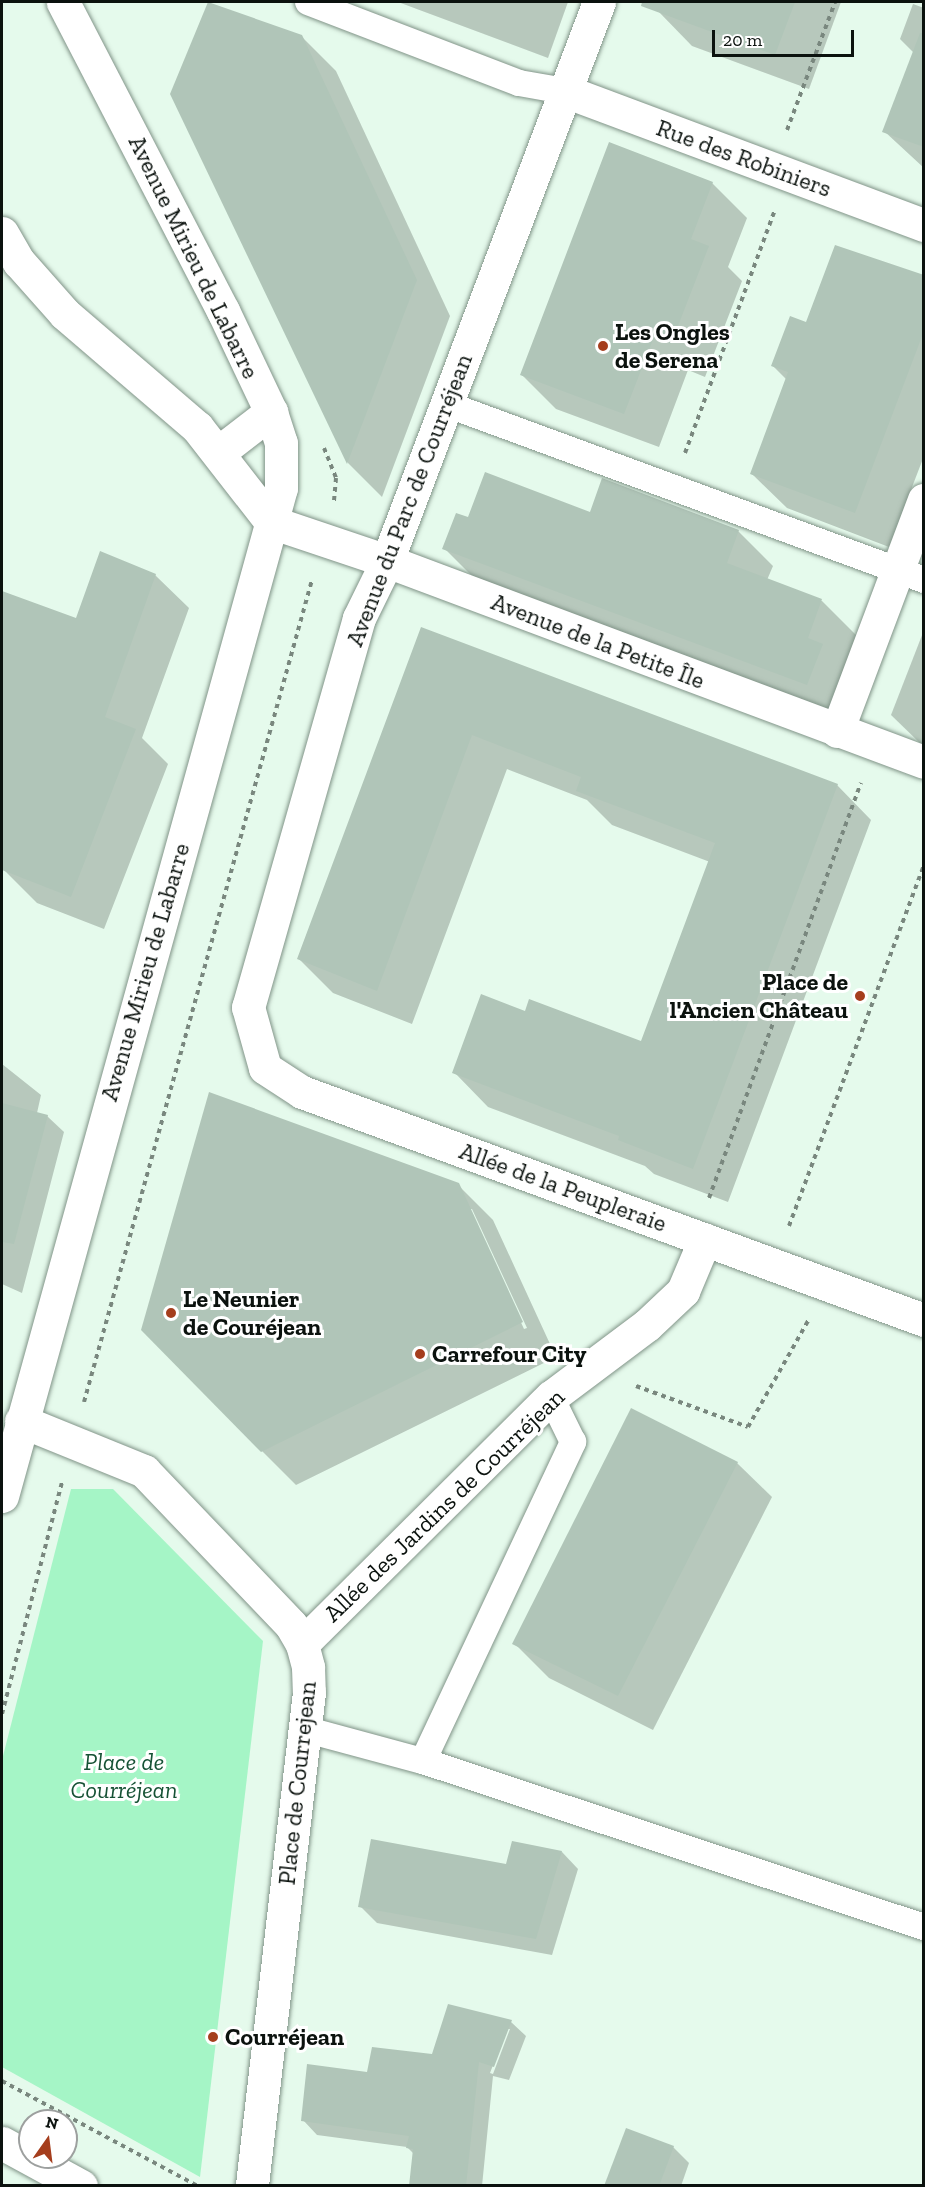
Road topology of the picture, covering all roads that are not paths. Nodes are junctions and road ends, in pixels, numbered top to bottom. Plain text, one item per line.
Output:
1 (63, 2) edge
2 (308, 2) edge
3 (599, 2) edge
4 (565, 91) junction
5 (924, 225) edge
6 (2, 232) edge
7 (446, 404) junction
8 (270, 412) junction
9 (219, 452) junction
10 (924, 500) edge
11 (271, 522) junction
12 (387, 561) junction
13 (910, 575) edge
14 (837, 731) junction
15 (924, 762) edge
16 (248, 1007) joint
17 (705, 1239) junction
18 (924, 1320) edge
19 (551, 1397) junction
20 (21, 1421) junction
21 (2, 1496) edge
22 (302, 1644) junction
23 (304, 1730) junction
24 (423, 1761) junction
25 (924, 1927) edge
26 (2, 2143) edge
27 (81, 2186) edge
28 (252, 2186) edge

1 - 8 street, Avenue Mirieu de Labarre
2 - 4 lane
3 - 4 street, Avenue du Parc de Courréjean
4 - 5 street, Rue des Robiniers
4 - 7 street, Avenue du Parc de Courréjean
6 - 9 street
7 - 12 street, Avenue du Parc de Courréjean
7 - 13 lane
8 - 9 street
8 - 11 street, Avenue Mirieu de Labarre
9 - 11 street
10 - 13 street
11 - 12 street, Avenue de la Petite Île
11 - 20 street, Avenue Mirieu de Labarre
12 - 14 street, Avenue de la Petite Île
12 - 16 street, Avenue du Parc de Courréjean
13 - 14 street
14 - 15 street, Avenue de la Petite Île
16 - 17 street, Allée de la Peupleraie
17 - 18 street, Allée de la Peupleraie
17 - 19 street, Allée des Jardins de Courréjean
19 - 22 street, Allée des Jardins de Courréjean
19 - 24 lane
20 - 21 street
20 - 22 street, Place de Courrejean
22 - 23 street, Place de Courrejean
23 - 24 lane
23 - 28 street, Place de Courrejean
24 - 25 lane
26 - 27 street

